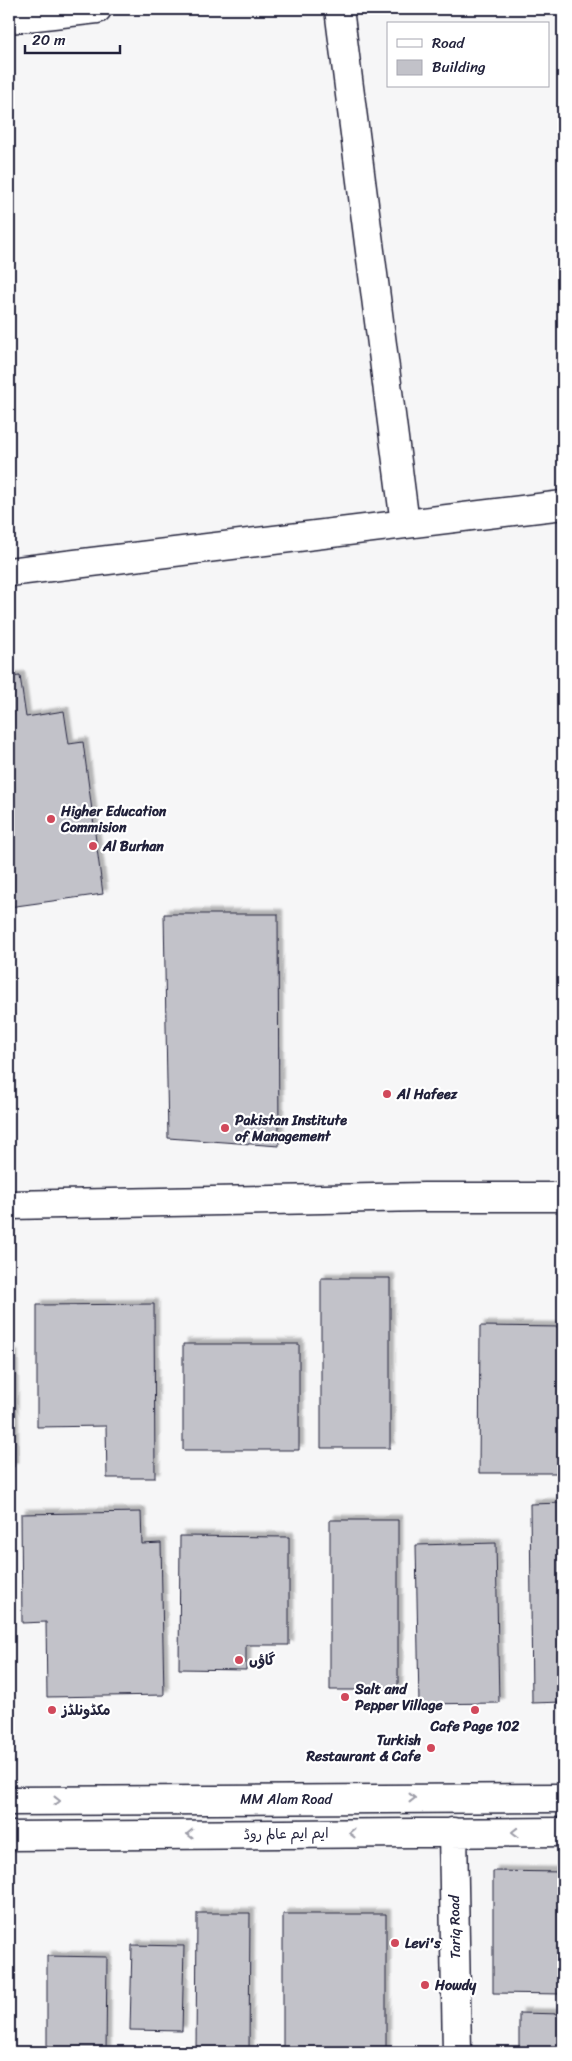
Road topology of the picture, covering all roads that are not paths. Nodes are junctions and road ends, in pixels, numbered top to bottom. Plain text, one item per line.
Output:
1 (97, 9) edge
2 (339, 9) edge
3 (20, 15) edge
4 (563, 505) edge
5 (405, 524) junction
6 (9, 572) edge
7 (563, 1197) edge
8 (9, 1205) edge
9 (563, 1798) edge
10 (9, 1801) edge
11 (453, 1832) junction
12 (563, 1832) edge
13 (9, 1836) edge
14 (457, 2052) edge

1 - 3 street
2 - 5 street
4 - 5 street
5 - 6 street
7 - 8 street
10 -> 9 street, MM Alam Road
12 -> 11 street, ایم ایم عالم روڈ
11 -> 13 street, ایم ایم عالم روڈ
11 - 14 street, Tariq Road

